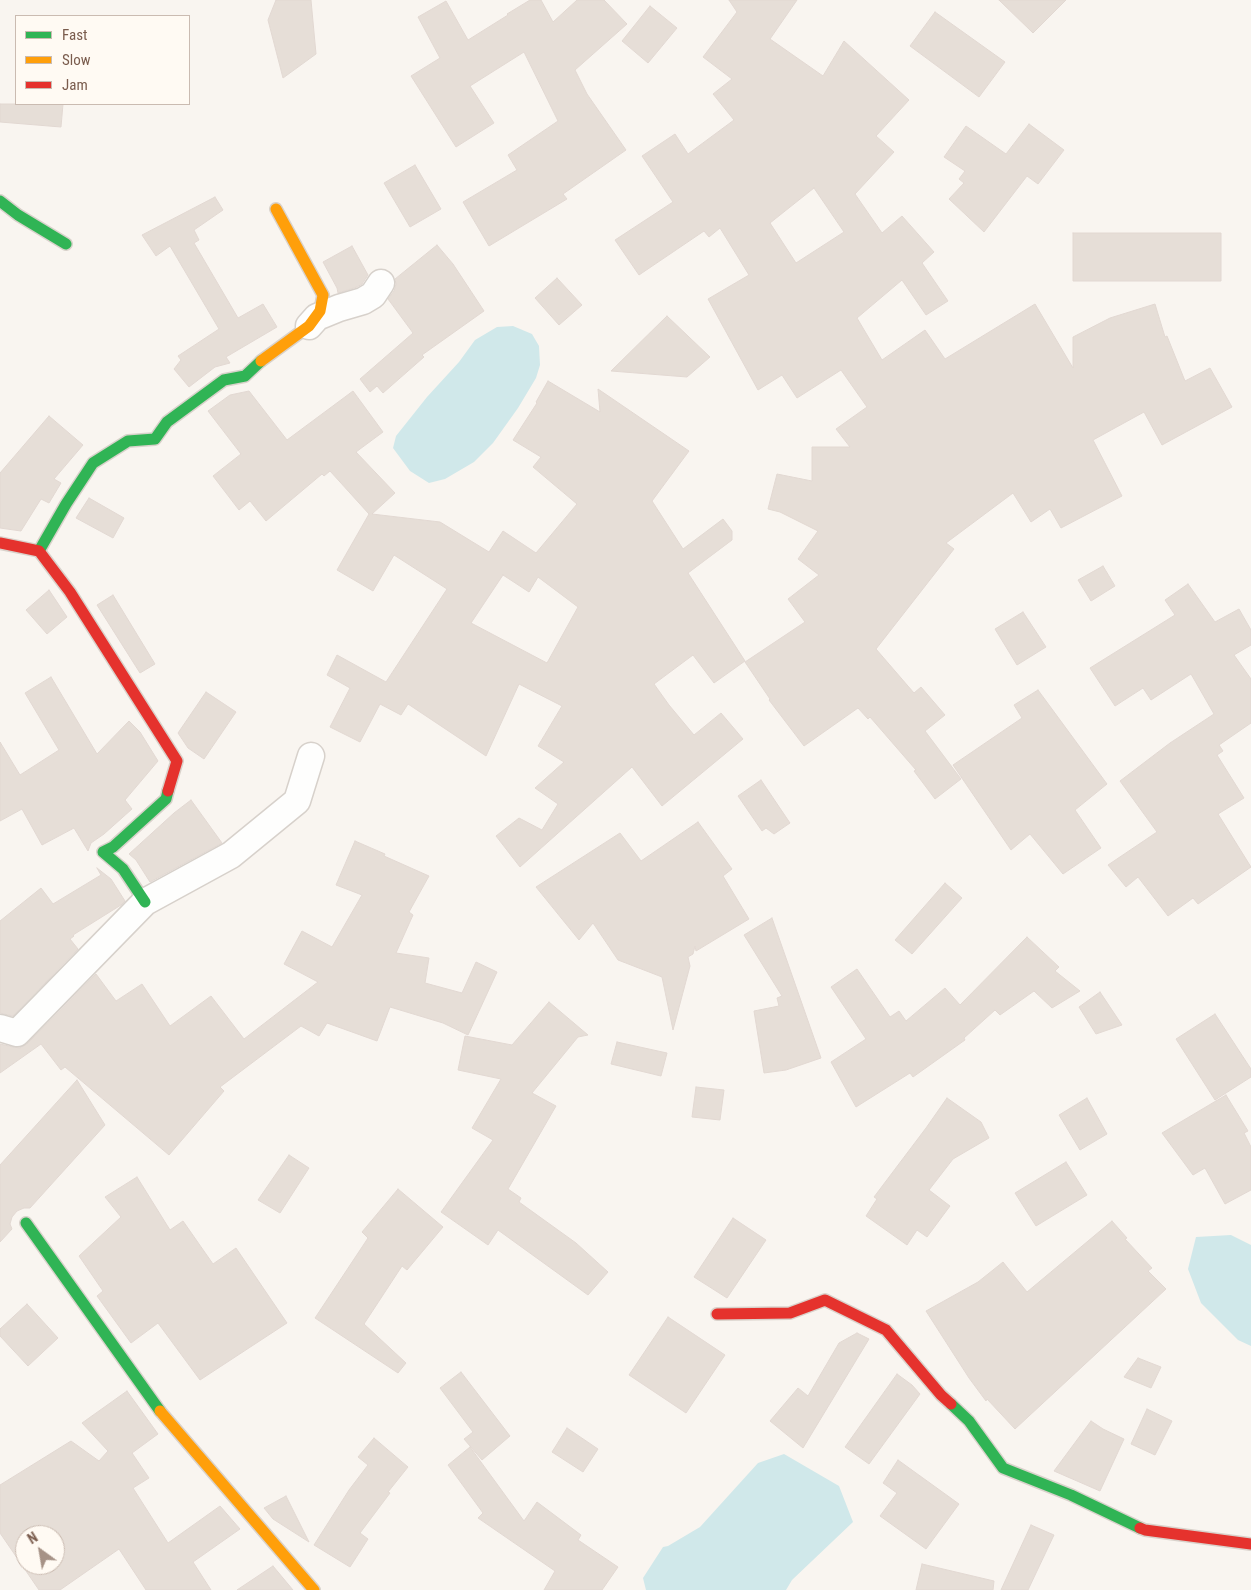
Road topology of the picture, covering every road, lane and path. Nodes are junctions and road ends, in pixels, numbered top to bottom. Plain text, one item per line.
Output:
1 (0, 201) edge
2 (276, 209) dead end
3 (66, 244) dead end
4 (381, 283) dead end
5 (309, 326) junction
6 (0, 543) edge
7 (40, 551) junction
8 (312, 756) dead end
9 (145, 902) junction
10 (0, 1028) edge
11 (26, 1223) dead end
12 (717, 1314) dead end
13 (1251, 1544) edge
14 (314, 1590) edge

1 - 3 street
2 - 5 street
4 - 5 street
5 - 7 street
6 - 7 street
7 - 9 street
8 - 9 street
9 - 10 street
11 - 14 street
12 - 13 street

